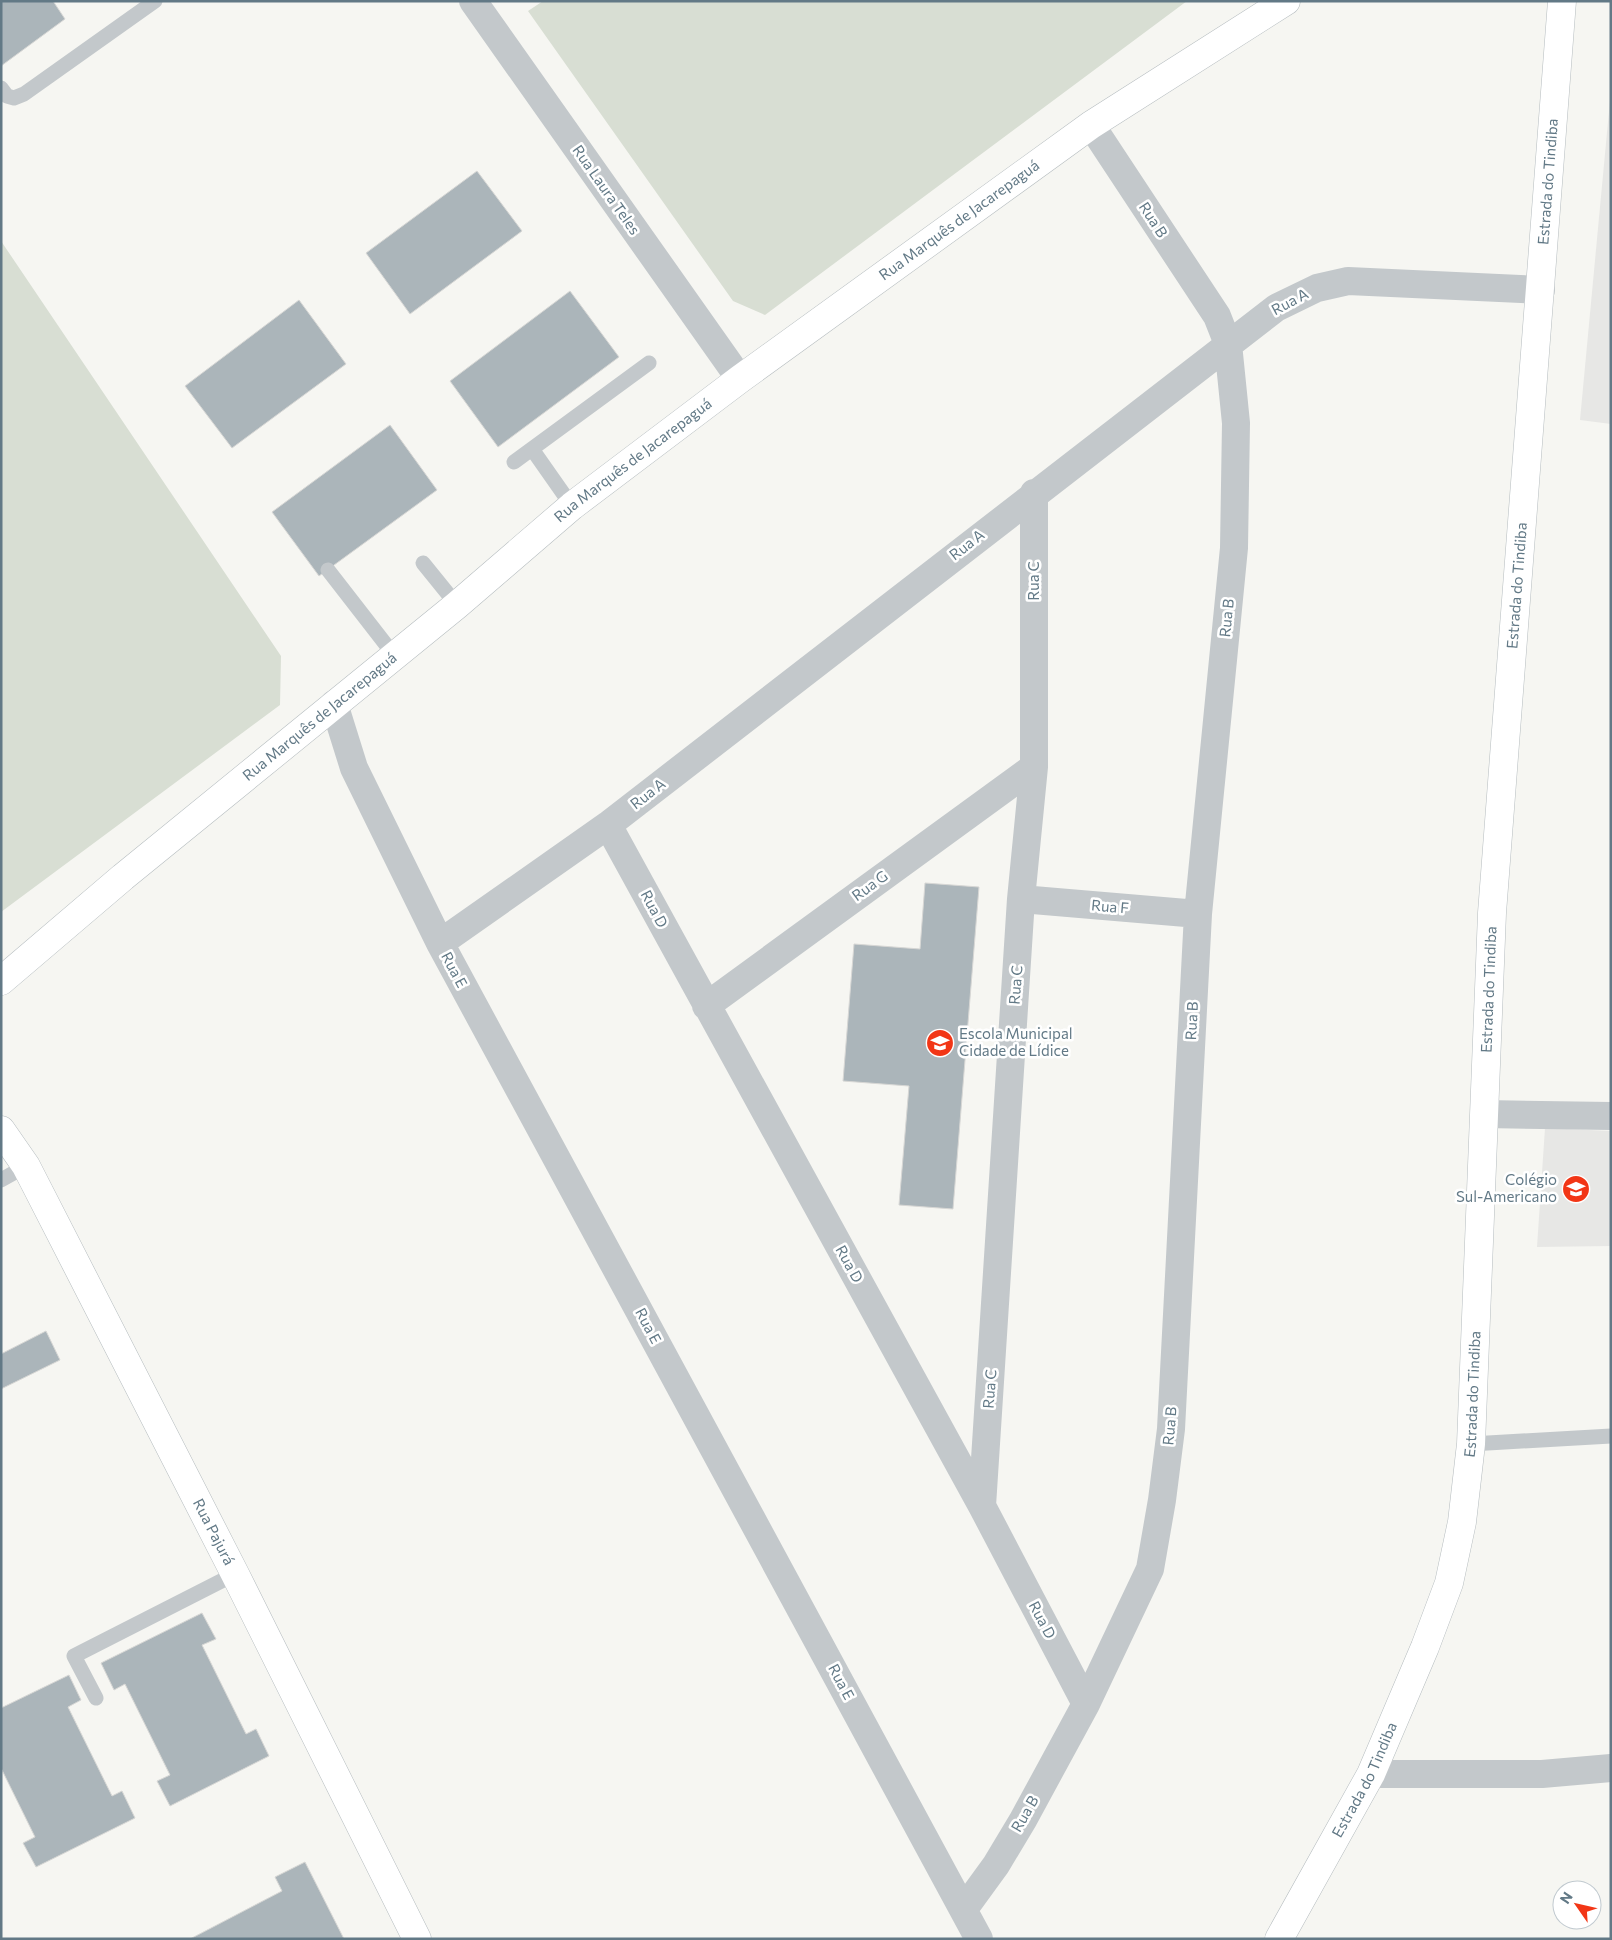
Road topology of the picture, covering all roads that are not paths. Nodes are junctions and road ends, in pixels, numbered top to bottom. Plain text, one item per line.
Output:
1 (155, 1) edge
2 (473, 1) edge
3 (1286, 1) edge
4 (1562, 1) edge
5 (3, 95) edge
6 (1091, 125) junction
7 (1542, 290) junction
8 (1228, 344) junction
9 (649, 363) dead end
10 (740, 378) junction
11 (532, 449) junction
12 (514, 462) dead end
13 (1034, 493) junction
14 (572, 506) junction
15 (423, 563) dead end
16 (328, 570) dead end
17 (457, 605) junction
18 (394, 655) junction
19 (334, 704) junction
20 (1034, 767) junction
21 (608, 825) junction
22 (1021, 899) junction
23 (1198, 914) junction
24 (440, 943) junction
25 (6, 975) edge
26 (706, 1006) junction
27 (1484, 1114) junction
28 (1611, 1116) edge
29 (1, 1130) edge
30 (26, 1166) junction
31 (1, 1180) edge
32 (1611, 1436) edge
33 (1471, 1444) junction
34 (982, 1506) junction
35 (235, 1574) junction
36 (96, 1698) dead end
37 (1086, 1704) junction
38 (1611, 1768) edge
39 (1371, 1774) junction
40 (964, 1909) junction
41 (417, 1939) edge
42 (979, 1939) edge
43 (1279, 1939) edge

1 - 5 lane
2 - 10 street, Rua Laura Teles
3 - 6 street, Rua Marquês de Jacarepaguá
4 - 7 street, Estrada do Tindiba
6 - 8 street, Rua B
6 - 10 street, Rua Marquês de Jacarepaguá
7 - 8 street, Rua A
7 - 27 street, Estrada do Tindiba
8 - 13 street, Rua A
8 - 23 street, Rua B
9 - 11 lane
10 - 14 street, Rua Marquês de Jacarepaguá
11 - 12 lane
11 - 14 lane
13 - 20 street, Rua C
13 - 21 street, Rua A
14 - 17 street, Rua Marquês de Jacarepaguá
15 - 17 lane
16 - 18 lane
17 - 18 street, Rua Marquês de Jacarepaguá
18 - 19 street, Rua Marquês de Jacarepaguá
19 - 24 street, Rua E
19 - 25 street, Rua Marquês de Jacarepaguá
20 - 22 street, Rua C
20 - 26 street, Rua G
21 - 24 street, Rua A
21 - 26 street, Rua D
22 - 23 street, Rua F
22 - 34 street, Rua C
23 - 37 street, Rua B
24 - 40 street, Rua E
26 - 34 street, Rua D
27 - 28 street
27 - 33 street, Estrada do Tindiba
29 - 30 street, Rua Pajurá
30 - 31 lane
30 - 35 street, Rua Pajurá
32 - 33 lane
33 - 39 street, Estrada do Tindiba
34 - 37 street, Rua D
35 - 36 lane
35 - 41 street, Rua Pajurá
37 - 40 street, Rua B
38 - 39 street
39 - 43 street, Estrada do Tindiba
40 - 42 street, Rua E

